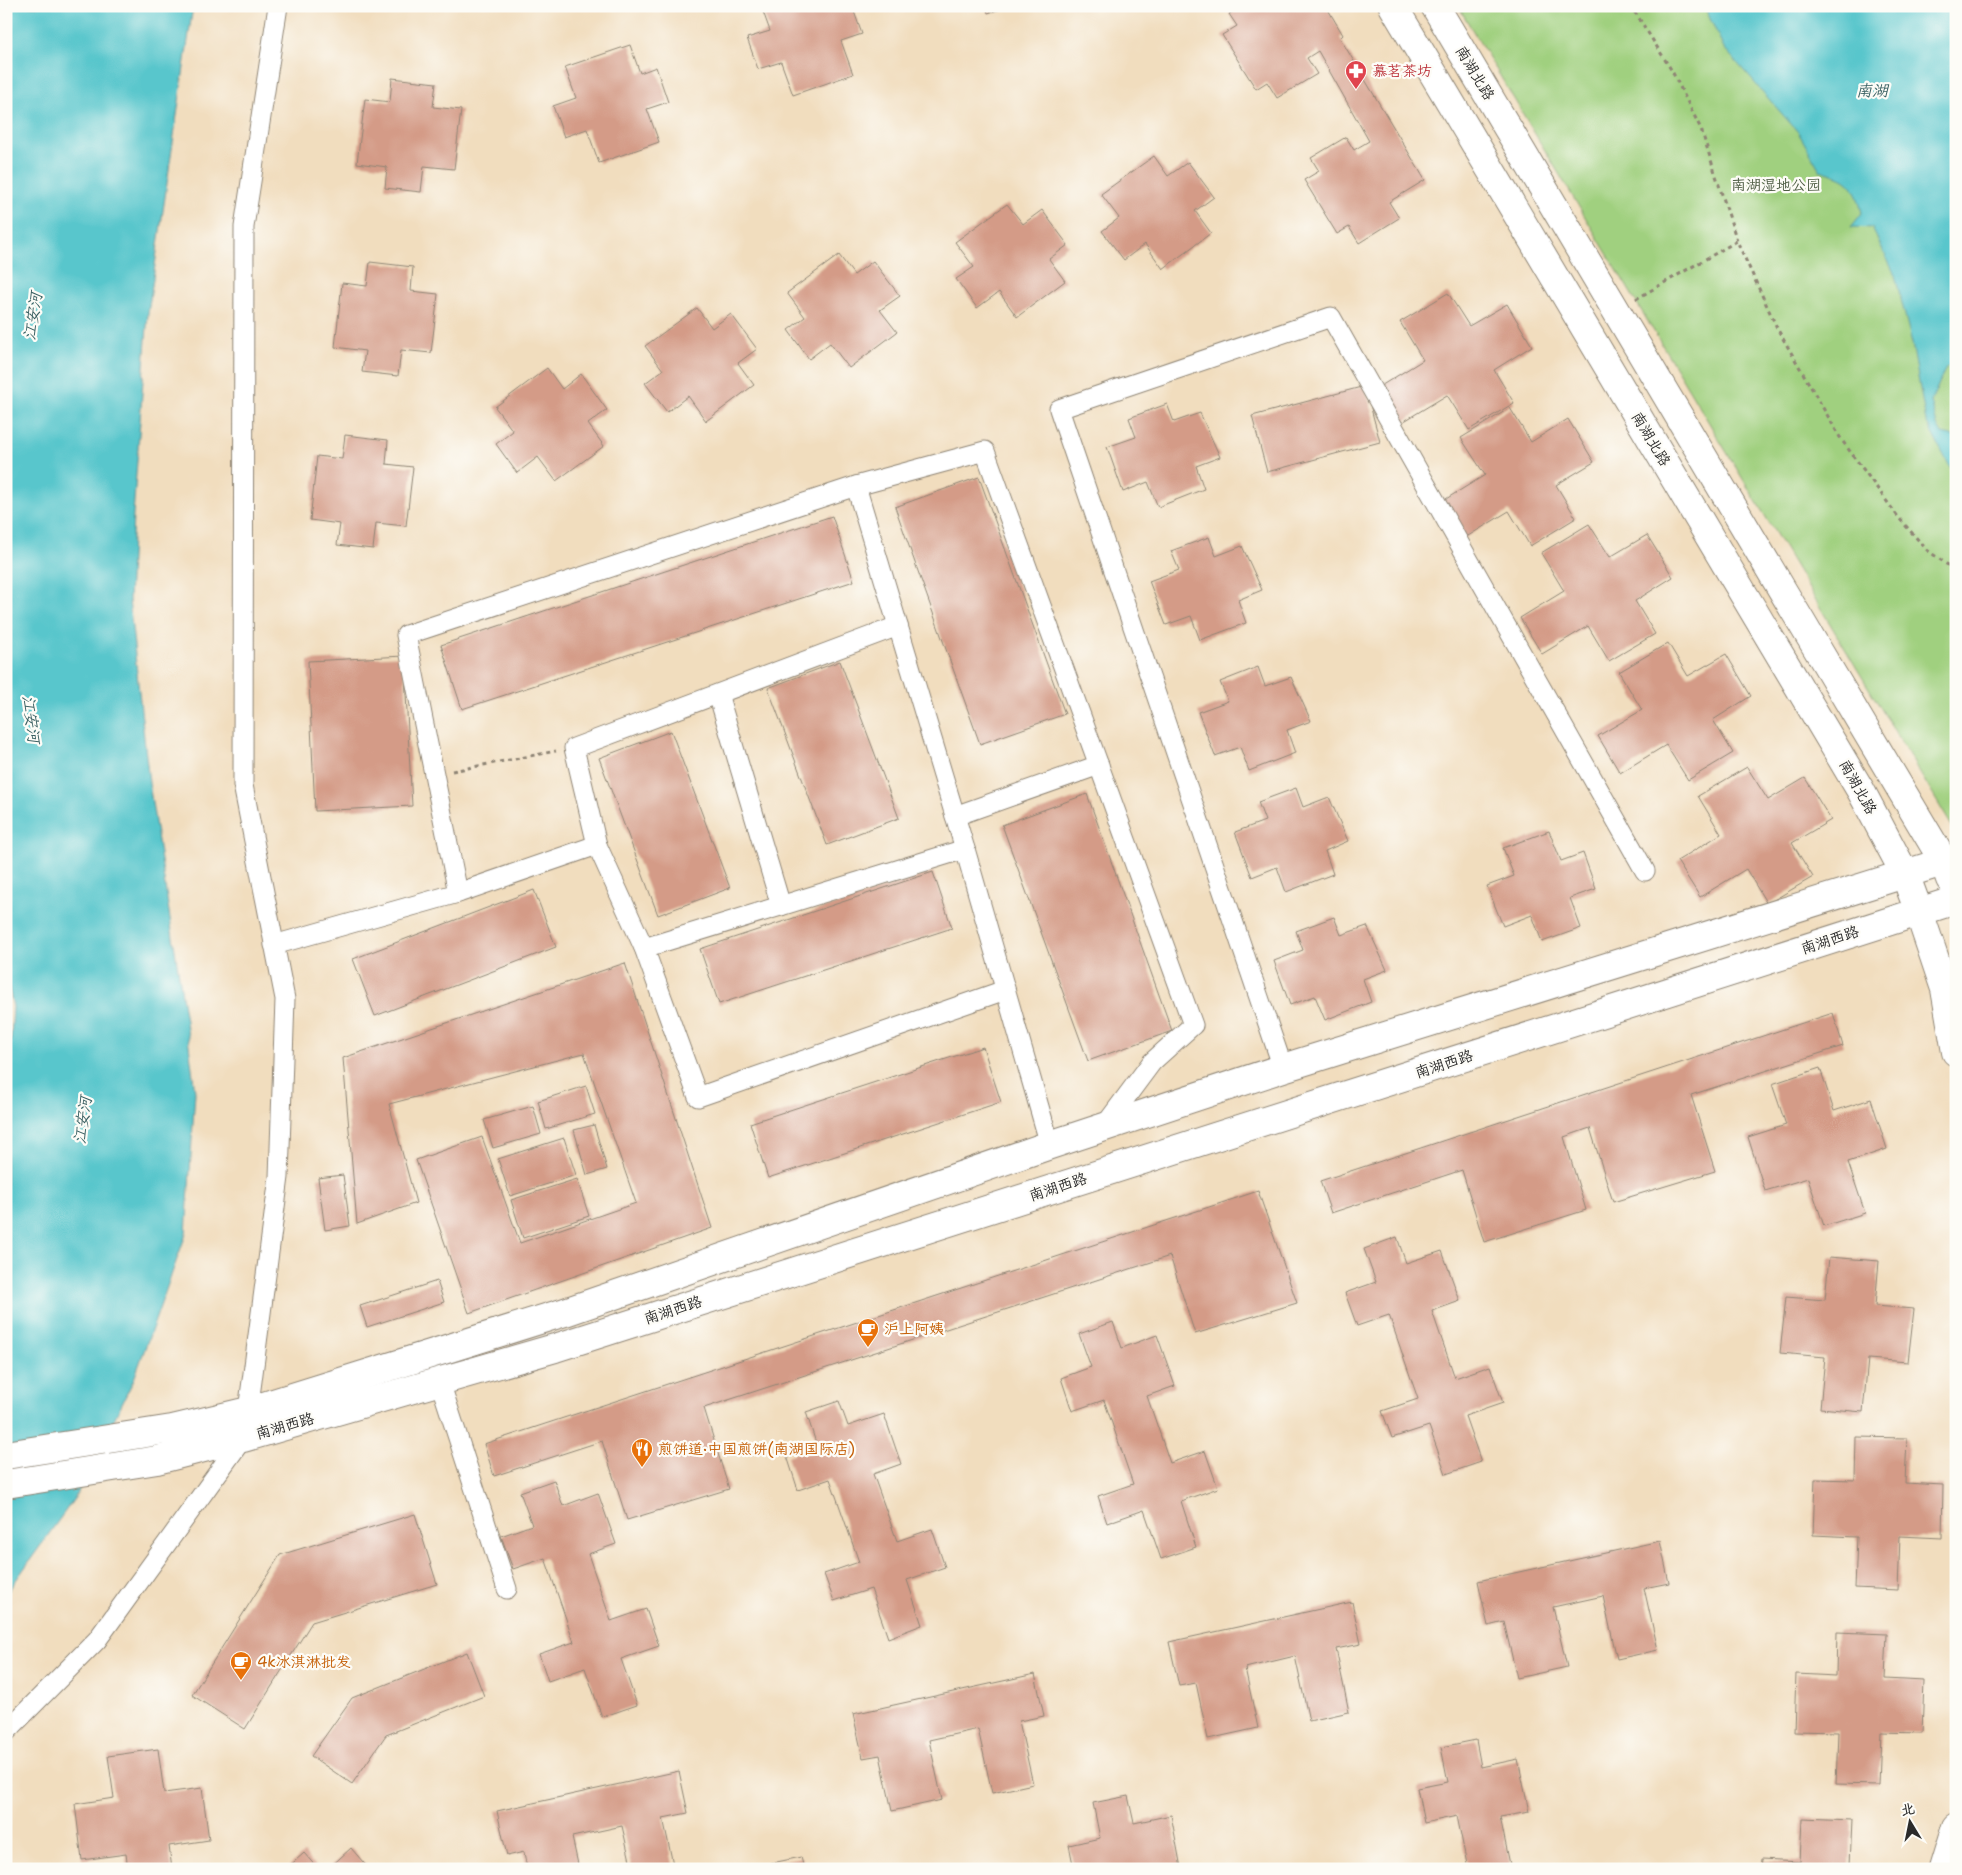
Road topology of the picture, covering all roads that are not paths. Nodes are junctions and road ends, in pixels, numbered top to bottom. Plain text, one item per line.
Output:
1 (278, 6) edge
2 (1393, 6) edge
3 (1435, 6) edge
4 (856, 486) junction
5 (898, 626) junction
6 (718, 694) junction
7 (1099, 765) junction
8 (955, 816) junction
9 (597, 845) junction
10 (965, 849) junction
11 (1950, 860) edge
12 (1645, 871) dead end
13 (1905, 874) junction
14 (458, 893) junction
15 (1956, 896) edge
16 (1956, 900) edge
17 (780, 906) junction
18 (1919, 912) junction
19 (274, 945) junction
20 (644, 948) junction
21 (1005, 990) junction
22 (1956, 1052) edge
23 (1283, 1068) junction
24 (1103, 1128) junction
25 (1050, 1145) junction
26 (440, 1382) junction
27 (248, 1411) junction
28 (243, 1438) junction
29 (6, 1455) edge
30 (6, 1484) edge
31 (507, 1589) dead end
32 (6, 1732) edge
33 (1956, 1827) edge
34 (1943, 1869) edge

1 - 19 street
2 - 13 main road, 南湖北路
3 - 11 main road, 南湖北路
4 - 5 street
4 - 7 street
4 - 14 street
5 - 6 street
5 - 8 street
6 - 9 street
6 - 17 street
7 - 8 street
7 - 24 street
8 - 10 street
9 - 14 street
9 - 20 street
10 - 17 street
10 - 21 street
11 - 13 main road, 南湖西路
11 - 15 main road, 南湖北路
12 - 23 street
13 - 18 main road, 南湖北路
13 - 23 main road, 南湖西路
14 - 19 street
16 - 18 main road, 南湖西路
17 - 20 street
18 - 22 main road, 南湖北路
18 - 26 main road, 南湖西路
19 - 27 street
20 - 21 street
21 - 25 street
23 - 24 main road, 南湖西路
24 - 25 main road, 南湖西路
25 - 27 main road, 南湖西路
26 - 28 main road, 南湖西路
26 - 31 street
27 - 28 street
27 - 29 main road, 南湖西路
28 - 30 main road, 南湖西路
28 - 32 street
33 - 34 main road

